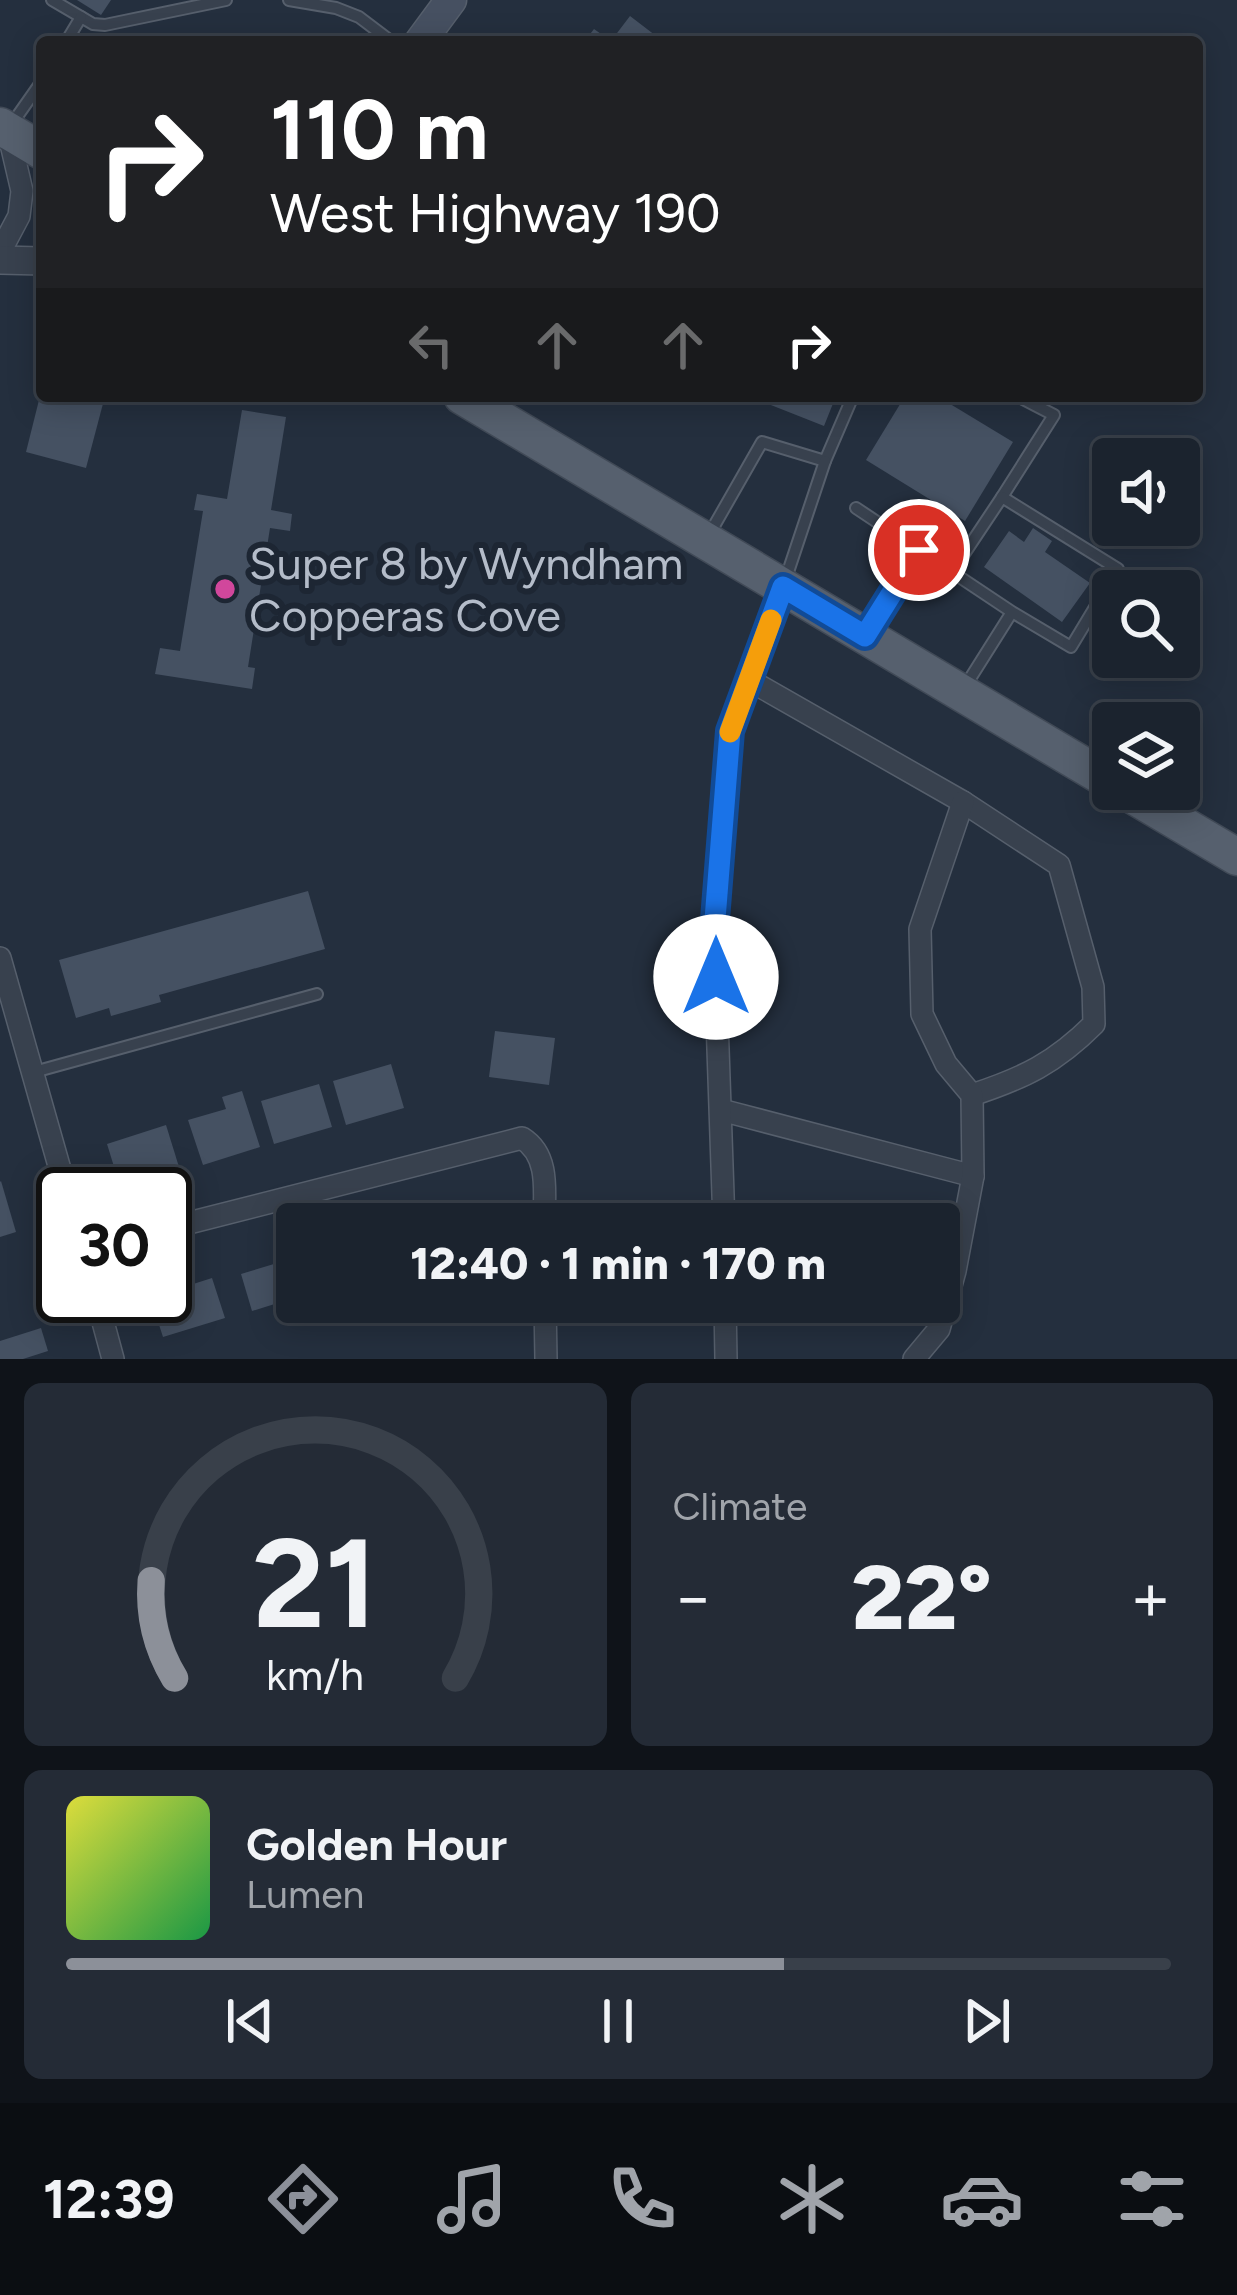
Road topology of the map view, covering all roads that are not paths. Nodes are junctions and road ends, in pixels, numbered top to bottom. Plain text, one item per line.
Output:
1 (52, 0) edge
2 (226, 0) edge
3 (289, 0) edge
4 (451, 0) edge
5 (81, 17) junction
6 (70, 36) edge
7 (384, 36) edge
8 (424, 36) edge
9 (36, 88) edge
10 (4, 128) edge
11 (36, 147) edge
12 (0, 256) edge
13 (36, 261) edge
14 (472, 402) edge
15 (851, 402) edge
16 (1029, 402) edge
17 (826, 461) junction
18 (1002, 497) junction
19 (856, 508) dead end
20 (706, 542) junction
21 (919, 550) junction
22 (952, 572) junction
23 (783, 587) junction
24 (1012, 612) junction
25 (865, 636) junction
26 (749, 680) junction
27 (961, 693) junction
28 (1092, 771) edge
29 (963, 802) junction
30 (1158, 810) edge
31 (1237, 857) edge
32 (0, 958) edge
33 (317, 994) dead end
34 (31, 1073) junction
35 (972, 1094) junction
36 (721, 1111) junction
37 (59, 1167) edge
38 (973, 1176) junction
39 (544, 1203) edge
40 (723, 1203) edge
41 (192, 1222) edge
42 (103, 1323) edge
43 (545, 1323) edge
44 (725, 1323) edge
45 (113, 1359) edge
46 (546, 1359) edge
47 (726, 1359) edge
48 (914, 1359) edge

1 - 5 lane
2 - 5 lane
3 - 7 lane
4 - 8 main road
5 - 6 lane
9 - 10 lane
10 - 11 main road
10 - 12 street
12 - 13 street
14 - 20 main road
15 - 17 lane
16 - 18 lane
17 - 20 lane
17 - 23 lane
18 - 22 lane
18 - 24 lane
19 - 21 lane
20 - 23 main road
21 - 22 lane
21 - 25 lane
22 - 24 lane
23 - 25 main road
23 - 26 street
24 - 27 lane
25 - 27 main road
26 - 29 street
26 - 36 street
27 - 28 main road
29 - 35 street
29 - 35 street
30 - 31 main road
32 - 34 street
33 - 34 lane
34 - 37 street
35 - 38 street
36 - 38 street
36 - 40 street
38 - 48 street
39 - 41 street
42 - 45 street
43 - 46 street
44 - 47 street

